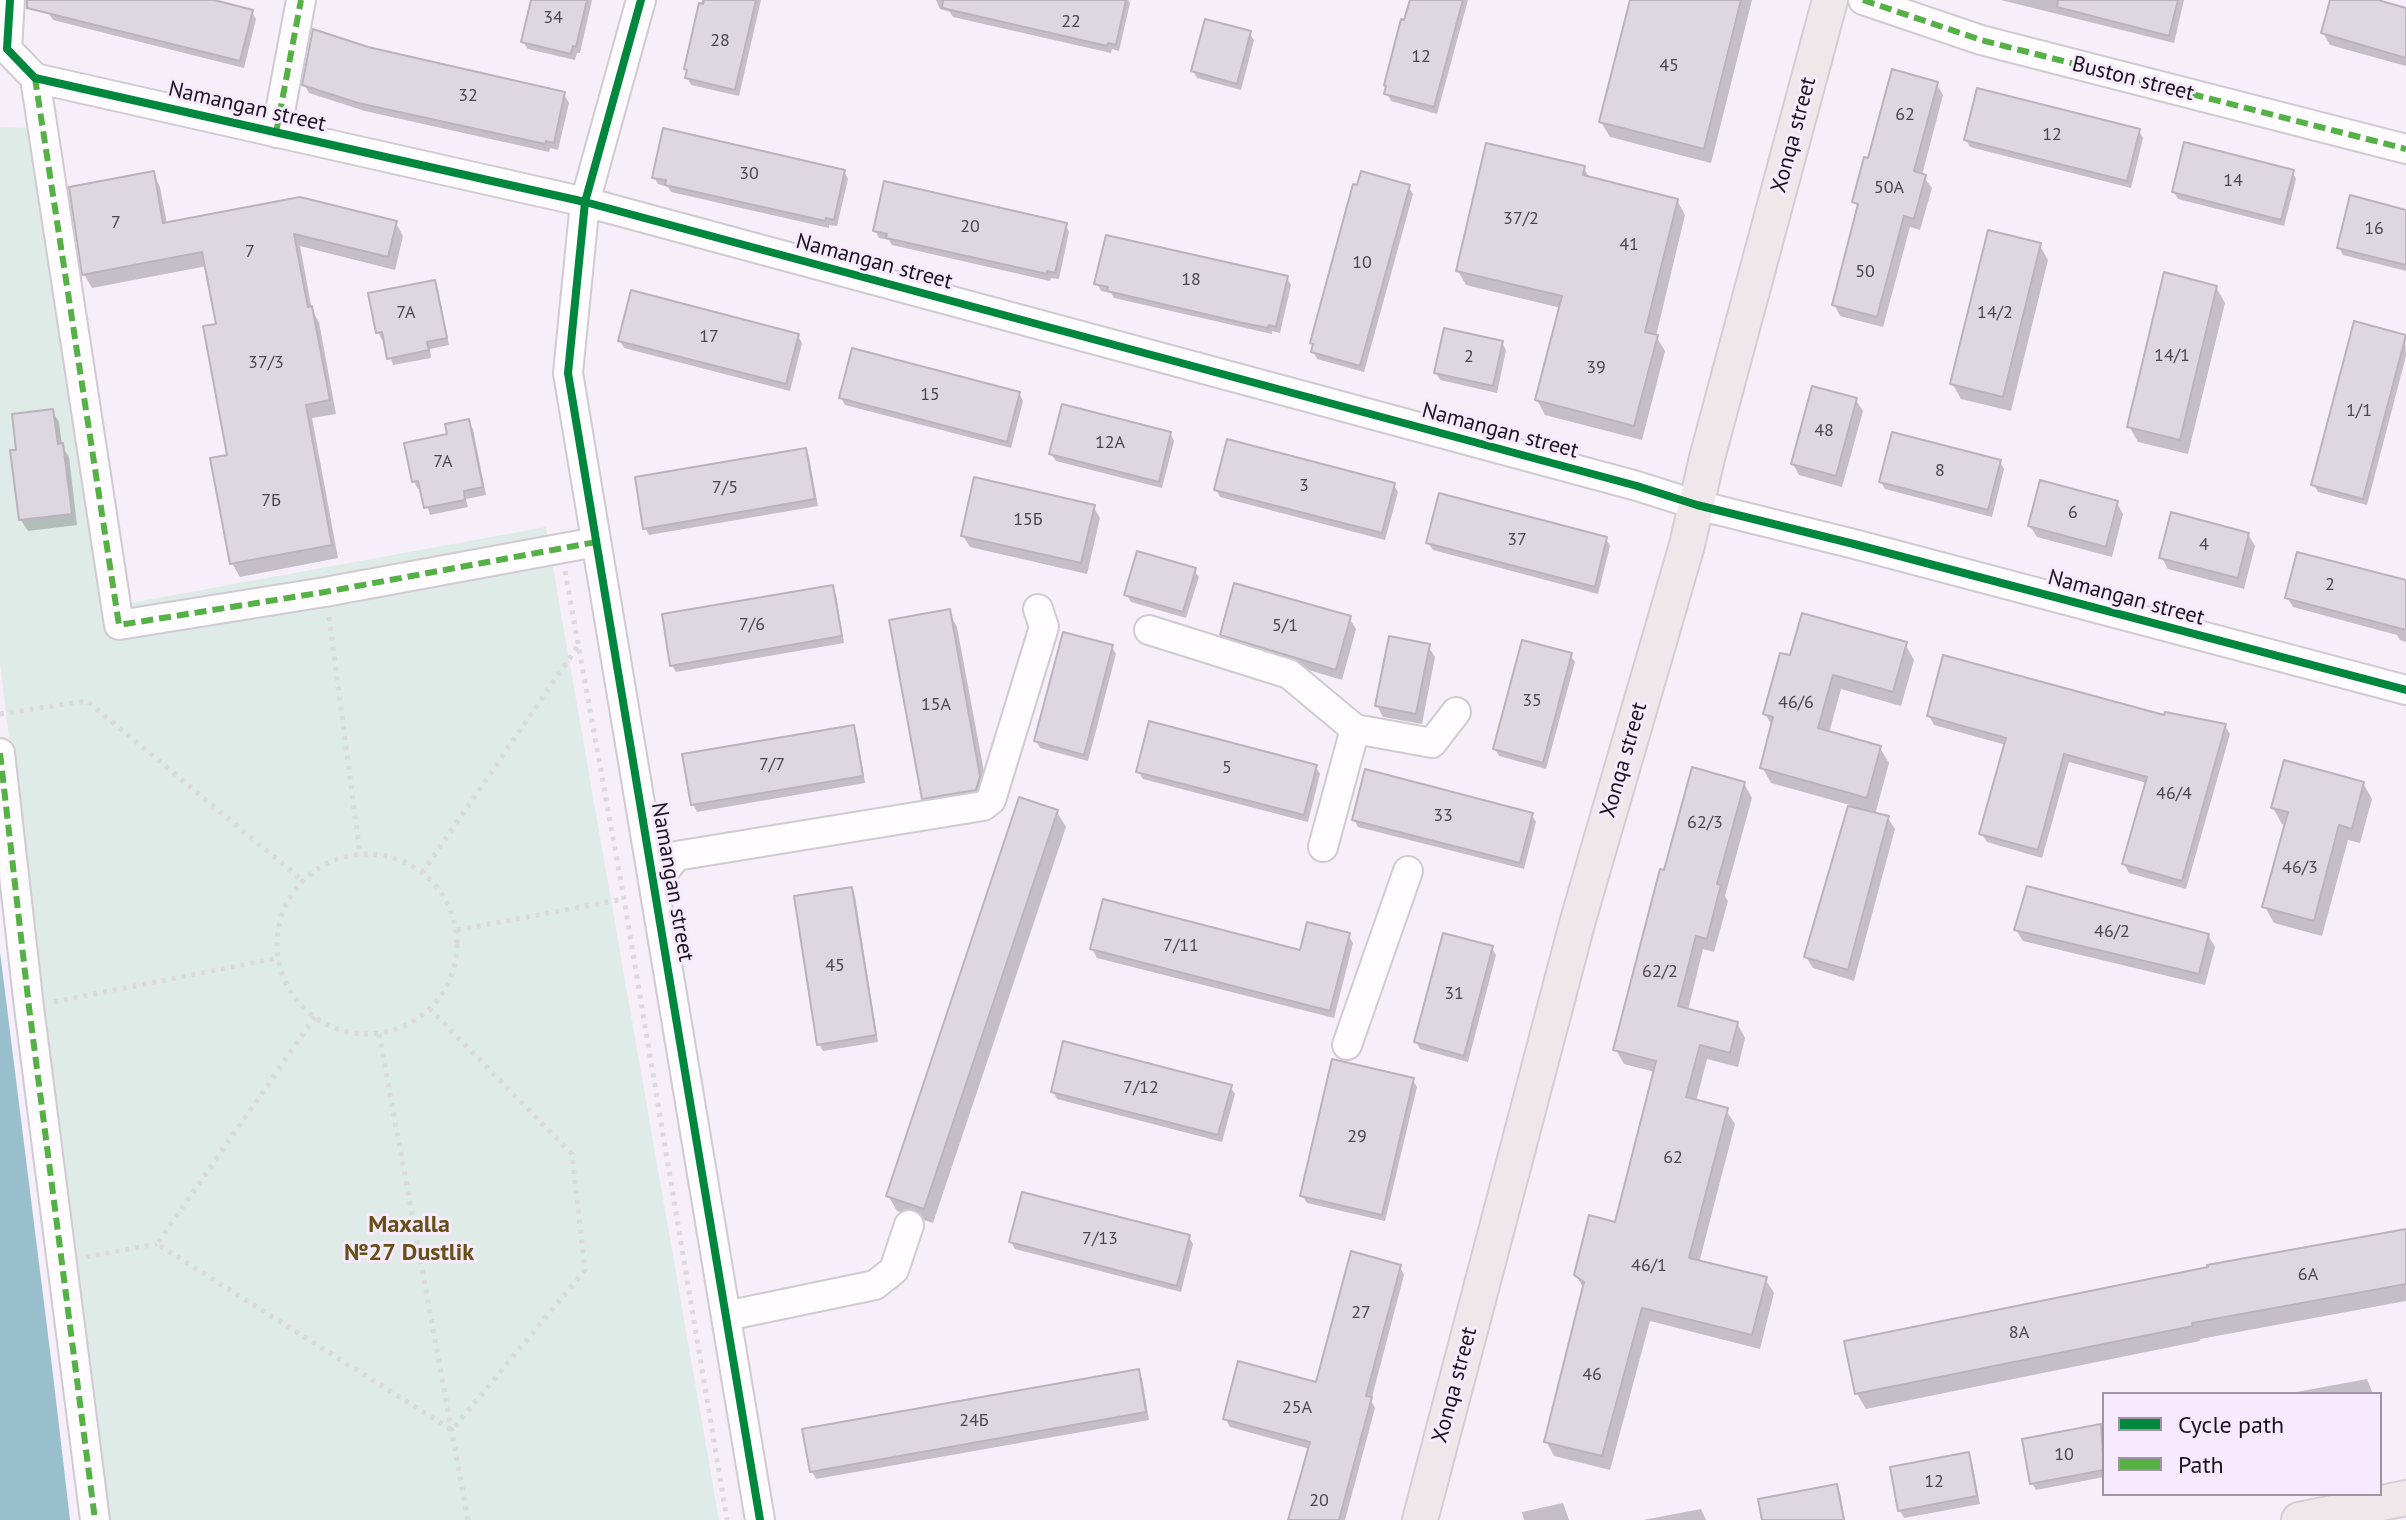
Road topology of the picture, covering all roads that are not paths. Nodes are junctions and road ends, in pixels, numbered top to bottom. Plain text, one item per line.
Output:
1 (10, 0) edge
2 (301, 0) edge
3 (641, 0) edge
4 (1830, 0) edge
5 (1863, 0) edge
6 (35, 78) junction
7 (276, 133) junction
8 (2406, 149) edge
9 (585, 202) junction
10 (1697, 505) junction
11 (596, 542) junction
12 (1038, 609) dead end
13 (1149, 630) dead end
14 (2406, 690) edge
15 (1456, 712) dead end
16 (1355, 729) junction
17 (0, 753) edge
18 (1323, 847) dead end
19 (1408, 871) dead end
20 (654, 885) junction
21 (1347, 1045) dead end
22 (909, 1225) dead end
23 (726, 1316) junction
24 (2406, 1498) edge
25 (95, 1520) edge
26 (760, 1520) edge
27 (1420, 1520) edge
28 (2299, 1520) edge

1 - 6 street
2 - 7 street
3 - 9 street, Namangan street
4 - 10 main road, Xonqa street
5 - 8 street, Buston street
6 - 7 street, Namangan street
6 - 11 street
7 - 9 street, Namangan street
9 - 10 street, Namangan street
9 - 11 street, Namangan street
10 - 14 street, Namangan street
10 - 27 main road, Xonqa street
11 - 20 street, Namangan street
12 - 20 street
13 - 16 street
15 - 16 street
16 - 18 street
17 - 25 street
19 - 21 street
20 - 23 street, Namangan street
22 - 23 street
23 - 26 street, Namangan street
24 - 28 main road

